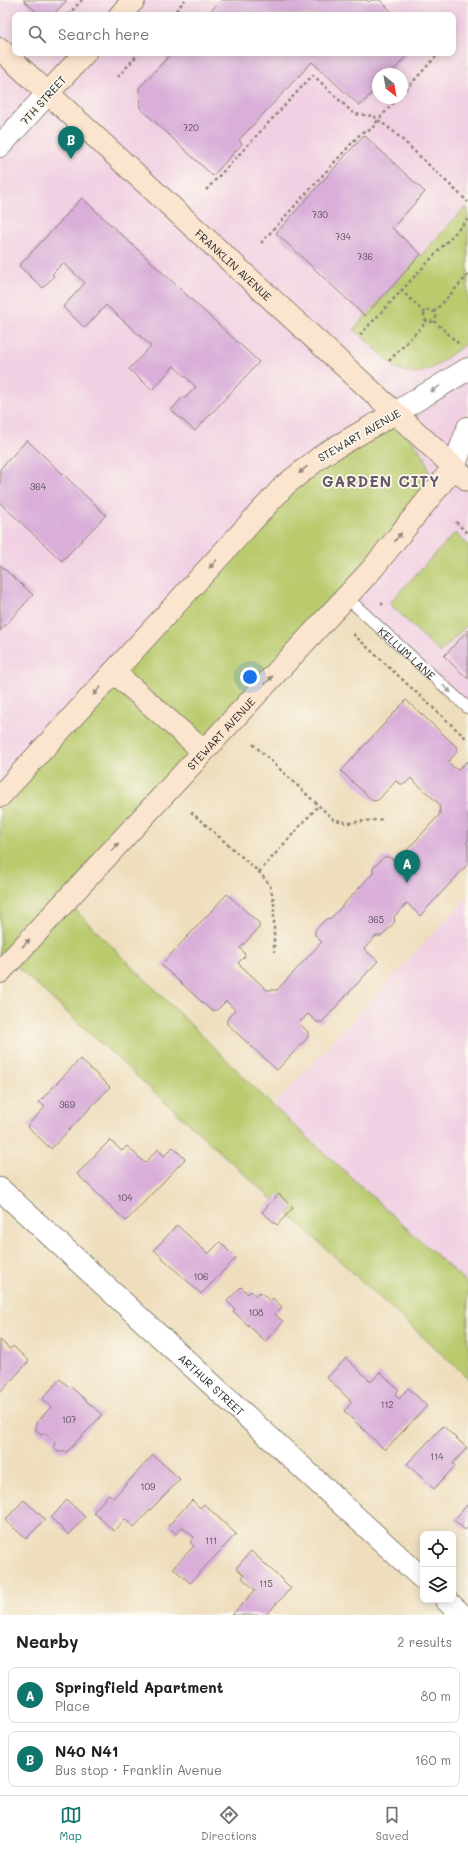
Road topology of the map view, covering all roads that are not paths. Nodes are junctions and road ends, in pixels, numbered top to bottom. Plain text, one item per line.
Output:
1 (134, 0) edge
2 (123, 12) edge
3 (0, 49) edge
4 (82, 56) edge
5 (48, 93) junction
6 (0, 146) edge
7 (468, 369) edge
8 (395, 413) junction
9 (468, 428) edge
10 (461, 474) edge
11 (346, 597) junction
12 (114, 672) junction
13 (468, 708) edge
14 (203, 752) junction
15 (0, 796) edge
16 (0, 972) edge
17 (0, 1189) edge
18 (420, 1576) edge
19 (449, 1603) edge
20 (462, 1615) edge

1 - 2 main road
3 - 5 main road, FRANKLIN AVENUE
4 - 5 main road, 7TH STREET
5 - 6 street, 7TH STREET
5 - 8 main road, FRANKLIN AVENUE
7 -> 8 street, STEWART AVENUE
8 - 10 main road, FRANKLIN AVENUE
8 -> 12 main road, STEWART AVENUE
9 - 10 street, STEWART AVENUE
11 -> 10 main road, STEWART AVENUE
11 -> 13 lane, KELLUM LANE
14 -> 11 main road, STEWART AVENUE
12 - 14 main road
12 -> 15 main road, STEWART AVENUE
16 -> 14 main road, STEWART AVENUE
17 - 18 street, ARTHUR STREET
19 - 20 street

